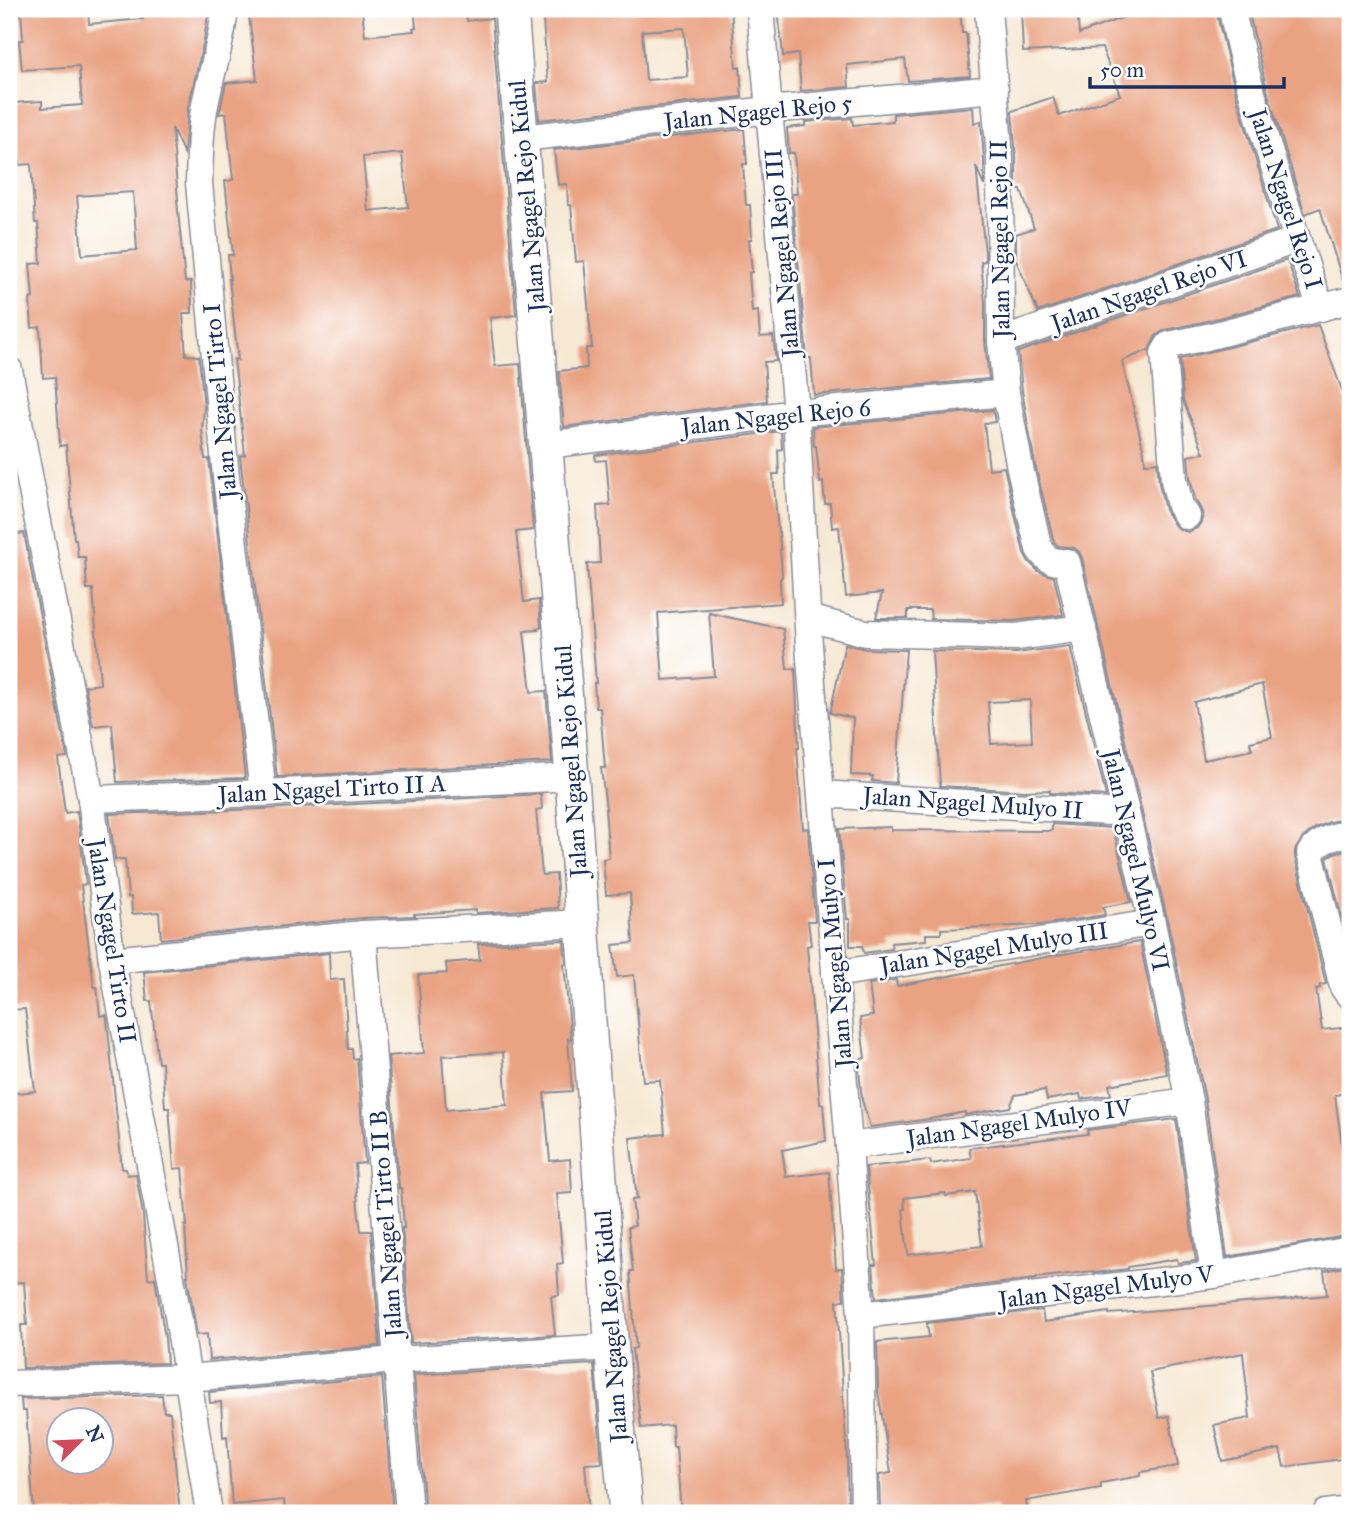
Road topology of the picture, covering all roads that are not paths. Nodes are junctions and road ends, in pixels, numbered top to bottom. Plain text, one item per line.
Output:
1 (225, 9) edge
2 (511, 9) edge
3 (760, 9) edge
4 (988, 9) edge
5 (1231, 9) edge
6 (995, 89) junction
7 (769, 110) junction
8 (522, 138) junction
9 (1296, 240) junction
10 (1350, 300) edge
11 (1321, 308) junction
12 (1001, 341) junction
13 (9, 370) edge
14 (1006, 393) junction
15 (796, 413) junction
16 (547, 445) junction
17 (1020, 468) joint
18 (1187, 516) dead end
19 (808, 618) junction
20 (1083, 628) junction
21 (572, 777) junction
22 (263, 793) junction
23 (821, 794) junction
24 (91, 799) junction
25 (1125, 813) junction
26 (1338, 836) edge
27 (583, 923) junction
28 (1152, 923) junction
29 (363, 934) junction
30 (113, 960) junction
31 (835, 974) junction
32 (1350, 995) edge
33 (1189, 1101) junction
34 (849, 1146) junction
35 (1350, 1250) edge
36 (1214, 1275) junction
37 (861, 1315) junction
38 (612, 1347) junction
39 (396, 1360) junction
40 (188, 1378) junction
41 (9, 1384) edge
42 (1350, 1510) edge
43 (209, 1513) edge
44 (409, 1513) edge
45 (626, 1513) edge
46 (864, 1513) edge
47 (1326, 1513) edge

1 - 22 street, Jalan Ngagel Tirto I
2 - 8 main road, Jalan Ngagel Rejo Kidul
3 - 7 street, Jalan Ngagel Rejo III
4 - 6 street, Jalan Ngagel Rejo II
5 - 9 street, Jalan Ngagel Rejo I
6 - 7 street, Jalan Ngagel Rejo 5
6 - 12 street, Jalan Ngagel Rejo II
7 - 8 street, Jalan Ngagel Rejo 5
7 - 15 street, Jalan Ngagel Rejo III
8 - 16 main road, Jalan Ngagel Rejo Kidul
9 - 11 street, Jalan Ngagel Rejo I
9 - 12 street, Jalan Ngagel Rejo VI
10 - 11 street
11 - 18 street
12 - 14 street, Jalan Ngagel Rejo II
13 - 24 street, Jalan Ngagel Tirto II
14 - 15 street, Jalan Ngagel Rejo 6
14 - 17 street, Jalan Ngagel Rejo II
15 - 16 street, Jalan Ngagel Rejo 6
15 - 19 street, Jalan Ngagel Mulyo I
16 - 21 main road, Jalan Ngagel Rejo Kidul
17 - 20 street, Jalan Ngagel Mulyo VI
19 - 20 street
19 - 23 street, Jalan Ngagel Mulyo I
20 - 25 street, Jalan Ngagel Mulyo VI
21 - 22 street, Jalan Ngagel Tirto II A
21 - 27 main road, Jalan Ngagel Rejo Kidul
22 - 24 street, Jalan Ngagel Tirto II A
23 - 25 street, Jalan Ngagel Mulyo II
23 - 31 street, Jalan Ngagel Mulyo I
24 - 30 street, Jalan Ngagel Tirto II
25 - 28 street, Jalan Ngagel Mulyo VI
26 - 32 street
27 - 29 street
27 - 38 main road, Jalan Ngagel Rejo Kidul
28 - 31 street, Jalan Ngagel Mulyo III
28 - 33 street, Jalan Ngagel Mulyo VI
29 - 30 street
29 - 39 street, Jalan Ngagel Tirto II B
30 - 40 street, Jalan Ngagel Tirto II
31 - 34 street, Jalan Ngagel Mulyo I
33 - 34 street, Jalan Ngagel Mulyo IV
33 - 36 street, Jalan Ngagel Mulyo VI
34 - 37 street, Jalan Ngagel Mulyo I
35 - 36 street, Jalan Ngagel Mulyo V
36 - 37 street, Jalan Ngagel Mulyo V
37 - 46 street, Jalan Ngagel Mulyo I
38 - 39 street
38 - 45 main road, Jalan Ngagel Rejo Kidul
39 - 40 street
39 - 44 street, Jalan Ngagel Tirto II B
40 - 41 street
40 - 43 street, Jalan Ngagel Tirto II
42 - 47 street

